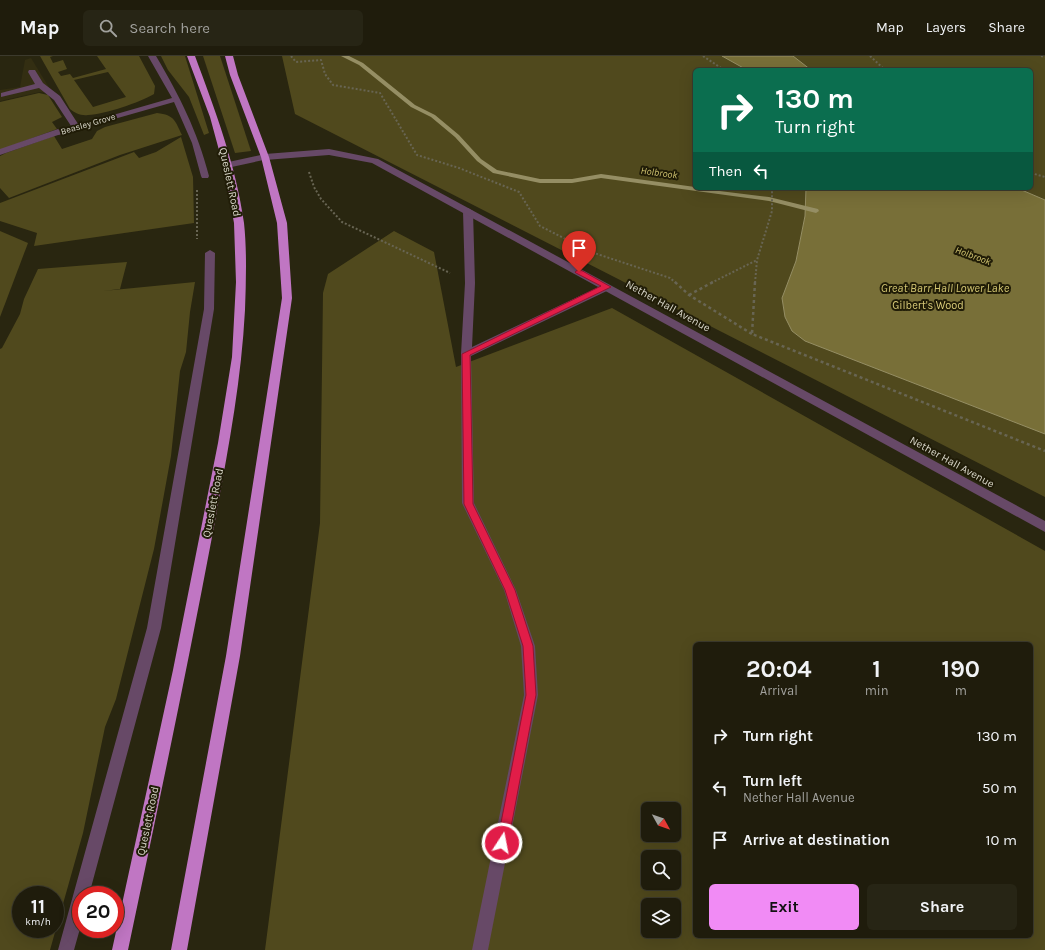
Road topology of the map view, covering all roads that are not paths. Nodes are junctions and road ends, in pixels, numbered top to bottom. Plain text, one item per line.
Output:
1 (152, 56) edge
2 (191, 56) edge
3 (228, 56) edge
4 (32, 72) dead end
5 (40, 85) junction
6 (4, 95) dead end
7 (177, 99) junction
8 (76, 127) junction
9 (0, 152) edge
10 (265, 157) junction
11 (227, 165) junction
12 (205, 176) road end
13 (468, 211) junction
14 (210, 253) road end
15 (607, 287) junction
16 (466, 354) junction
17 (1045, 527) edge
18 (84, 886) edge
19 (72, 928) edge
20 (66, 950) edge
21 (120, 950) edge
22 (179, 950) edge
23 (480, 950) edge

1 - 7 street
2 - 11 highway, Queslett Road
3 - 10 highway
4 - 5 street
5 - 6 street
5 - 8 street
7 - 8 street, Beasley Grove
7 - 12 street
8 - 9 street, Beasley Grove
10 - 11 street, Nether Hall Avenue
10 - 13 street, Nether Hall Avenue
10 - 22 highway
11 - 21 highway, Queslett Road
13 - 15 street, Nether Hall Avenue
13 - 16 street
14 - 18 street
15 - 16 street
15 - 17 street, Nether Hall Avenue
16 - 23 street
19 - 20 street

